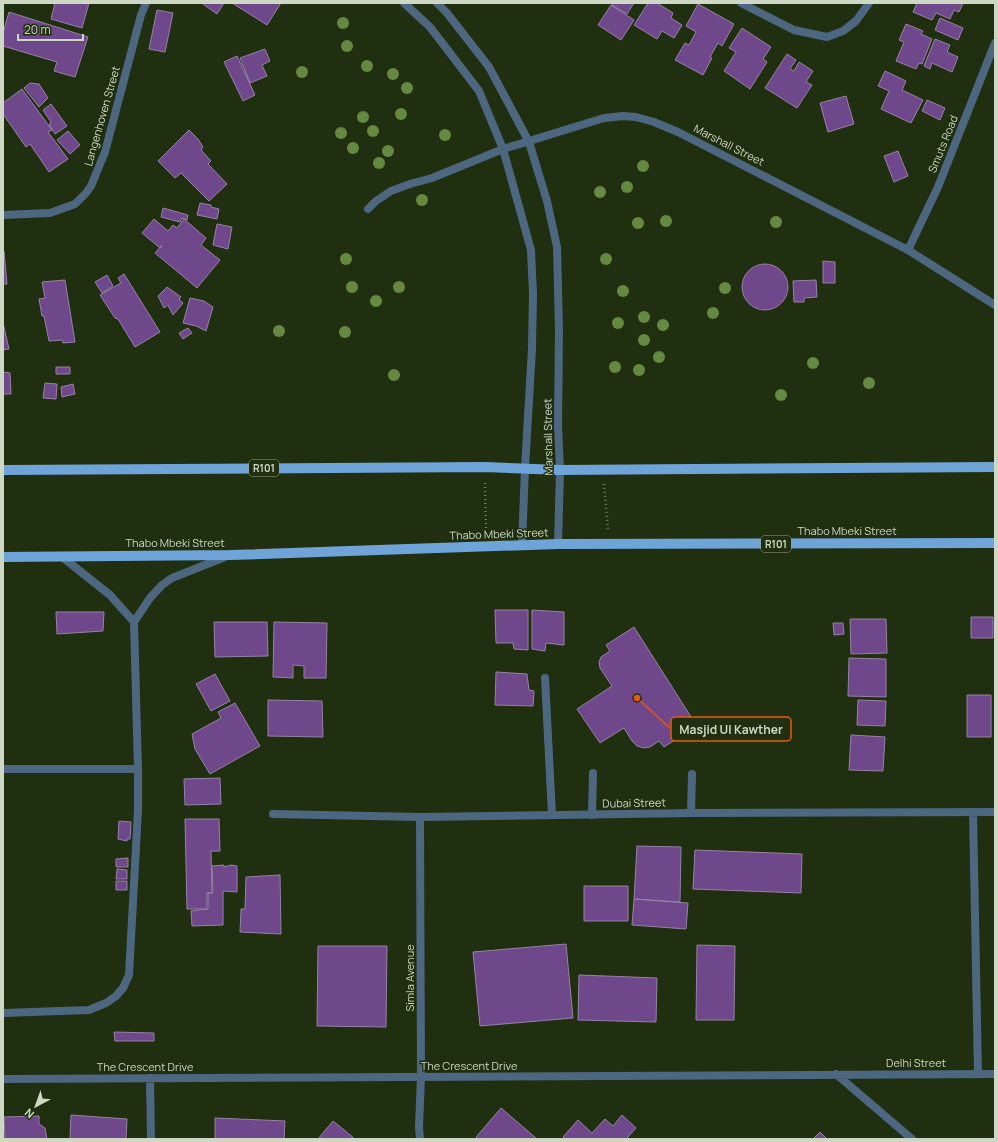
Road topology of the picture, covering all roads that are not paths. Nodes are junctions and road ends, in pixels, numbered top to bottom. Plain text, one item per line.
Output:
1 (146, 3) edge
2 (404, 3) edge
3 (437, 3) edge
4 (741, 3) edge
5 (869, 3) edge
6 (995, 43) edge
7 (528, 142) junction
8 (503, 149) junction
9 (368, 209) dead end
10 (3, 215) edge
11 (908, 250) junction
12 (995, 305) edge
13 (995, 467) edge
14 (525, 468) junction
15 (3, 470) edge
16 (560, 470) junction
17 (995, 543) edge
18 (558, 544) junction
19 (522, 545) junction
20 (230, 555) junction
21 (3, 556) edge
22 (61, 556) junction
23 (134, 622) junction
24 (545, 678) dead end
25 (3, 769) edge
26 (138, 769) junction
27 (592, 773) dead end
28 (692, 774) dead end
29 (973, 812) junction
30 (995, 812) edge
31 (691, 813) junction
32 (273, 814) dead end
33 (552, 815) junction
34 (592, 815) junction
35 (420, 817) junction
36 (3, 1013) edge
37 (836, 1074) junction
38 (978, 1074) junction
39 (995, 1074) edge
40 (421, 1077) junction
41 (150, 1078) junction
42 (3, 1079) edge
43 (151, 1139) edge
44 (420, 1139) edge
45 (912, 1139) edge

1 - 10 street, Langenhoven Street
2 - 8 street, Marshall Street
3 - 7 street, Marshall Street
4 - 5 street
6 - 11 street, Smuts Road
7 - 8 street, Marshall Street
7 - 11 street, Marshall Street
7 - 16 street, Marshall Street
8 - 9 street, Marshall Street
8 - 14 street, Marshall Street
11 - 12 street, Marshall Street
13 - 16 main road, R101
14 - 15 main road, R101
14 - 16 main road, R101
14 - 19 street, Marshall Street
16 - 18 street, Marshall Street
17 - 18 main road, Thabo Mbeki Street / R101
18 - 19 main road, Thabo Mbeki Street / R101
19 - 20 main road, Thabo Mbeki Street / R101
20 - 22 main road, Thabo Mbeki Street / R101
20 - 23 street
21 - 22 main road, Thabo Mbeki Street / R101
22 - 23 street
23 - 26 street
24 - 33 street
25 - 26 street
26 - 36 street
27 - 34 street
28 - 31 street
29 - 30 street, Dubai Street
29 - 31 street, Dubai Street
29 - 38 street
31 - 34 street, Dubai Street
32 - 35 street, Dubai Street
33 - 34 street, Dubai Street
33 - 35 street, Dubai Street
35 - 40 street, Simla Avenue
37 - 38 street, Delhi Street
37 - 40 street, The Crescent Drive
37 - 45 street
38 - 39 street, Delhi Street
40 - 41 street, The Crescent Drive
40 - 44 street, Simla Avenue
41 - 42 street, The Crescent Drive
41 - 43 street

